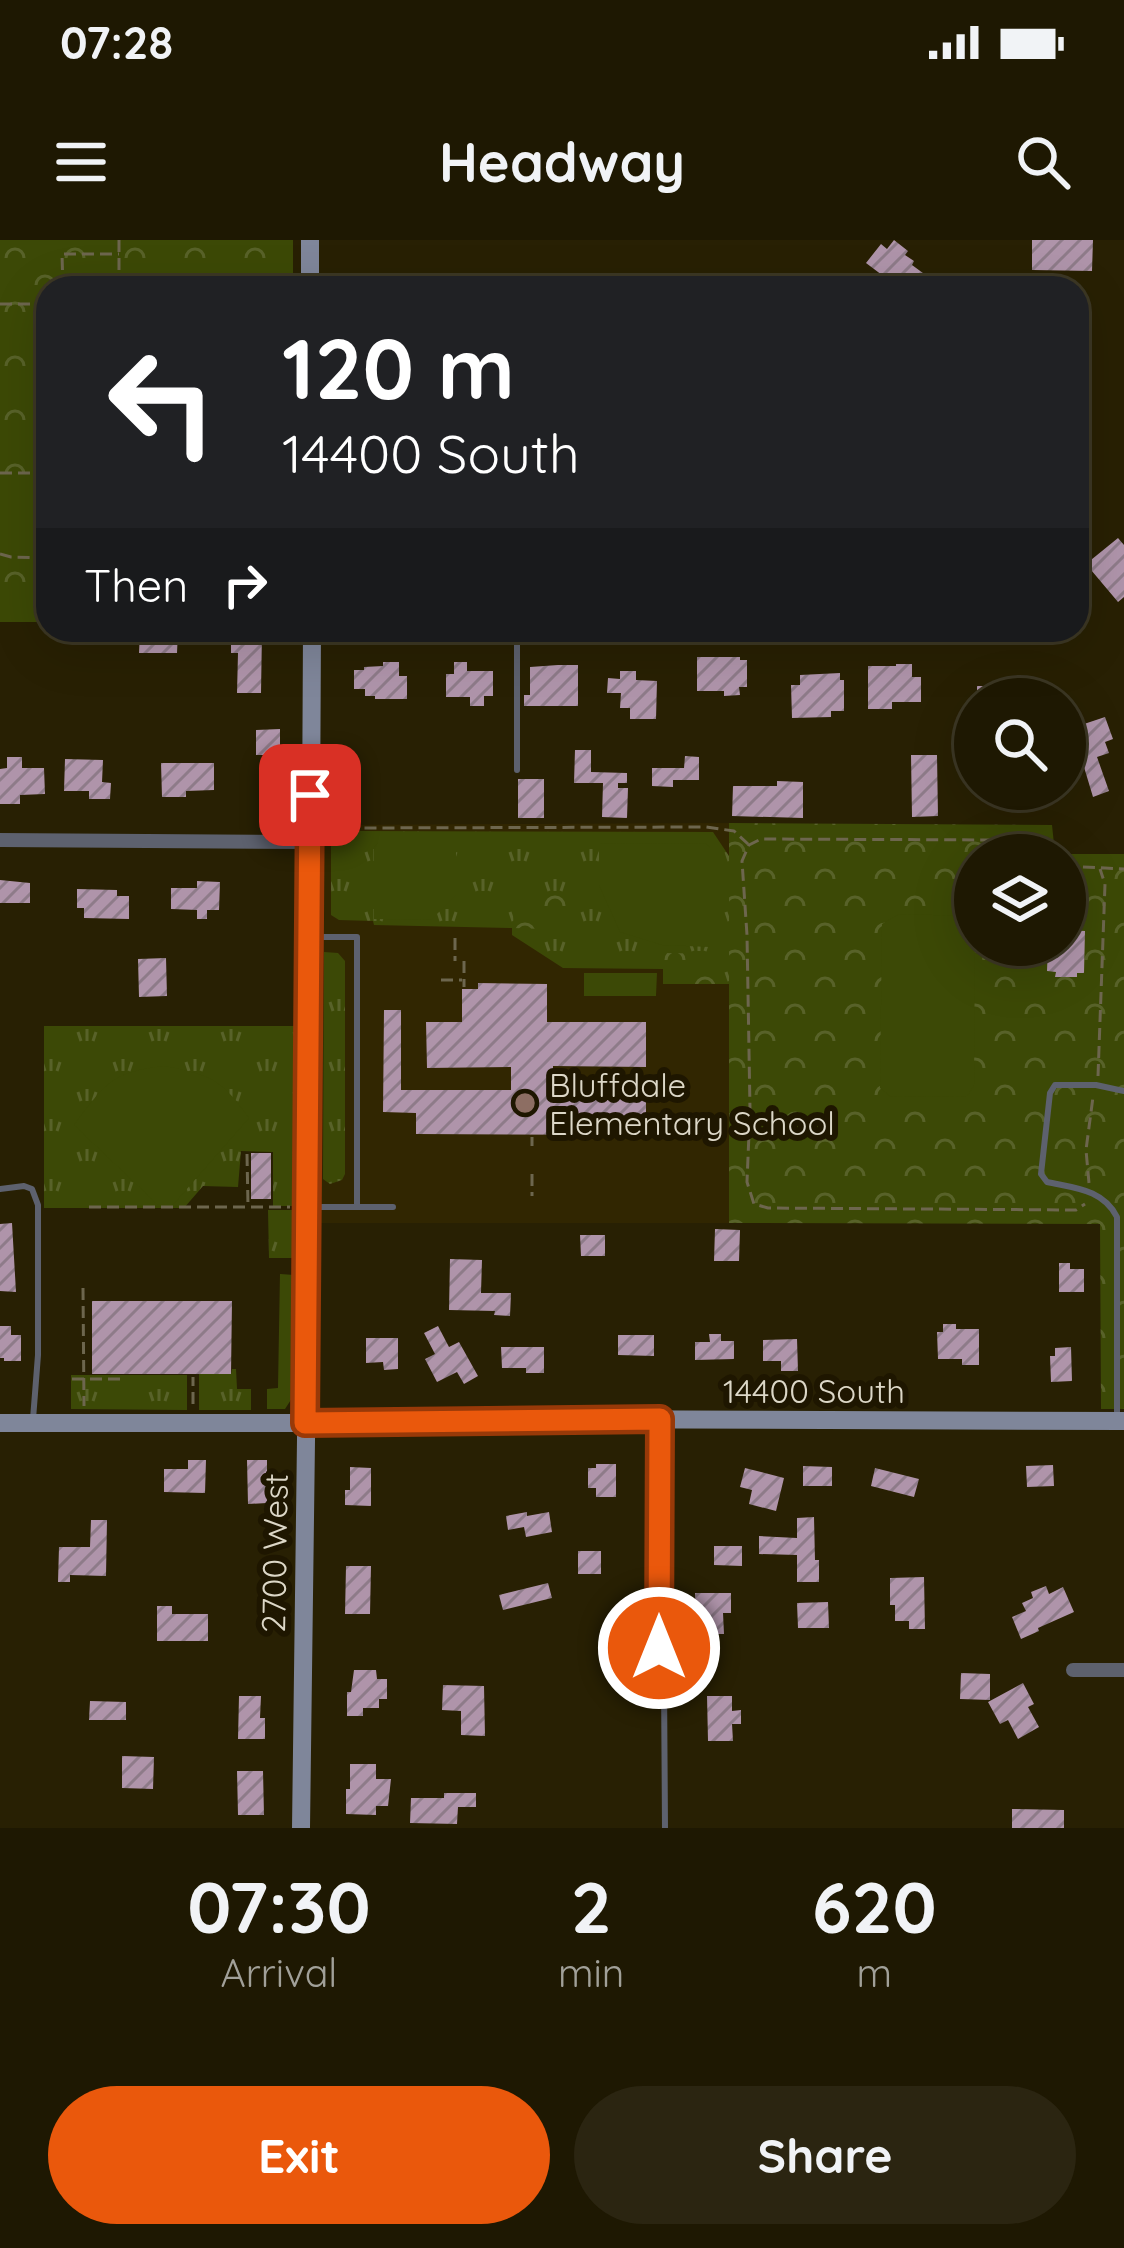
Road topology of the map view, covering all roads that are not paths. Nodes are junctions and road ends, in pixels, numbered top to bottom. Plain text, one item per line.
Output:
1 (310, 240) edge
2 (310, 276) edge
3 (312, 642) edge
4 (518, 642) edge
5 (517, 770) dead end
6 (0, 841) edge
7 (310, 842) junction
8 (308, 937) junction
9 (1124, 1091) edge
10 (0, 1189) edge
11 (357, 1206) junction
12 (300, 1207) junction
13 (393, 1207) dead end
14 (660, 1419) junction
15 (1121, 1421) edge
16 (0, 1423) edge
17 (33, 1423) junction
18 (305, 1423) junction
19 (659, 1648) joint
20 (1073, 1670) dead end
21 (1124, 1670) edge
22 (301, 1828) edge
23 (665, 1828) edge

1 - 2 main road
3 - 7 main road, 2700 West
4 - 5 lane
6 - 7 street
7 - 8 main road, 2700 West
8 - 11 lane
8 - 12 main road, 2700 West
9 - 15 lane
10 - 17 lane
11 - 12 lane
11 - 13 lane
12 - 18 main road, 2700 West
14 - 15 main road, 14400 South
14 - 18 main road, 14400 South
14 - 19 street
16 - 17 main road, 14400 South
17 - 18 main road, 14400 South
18 - 22 main road, 2700 West
19 - 23 lane
20 - 21 street

